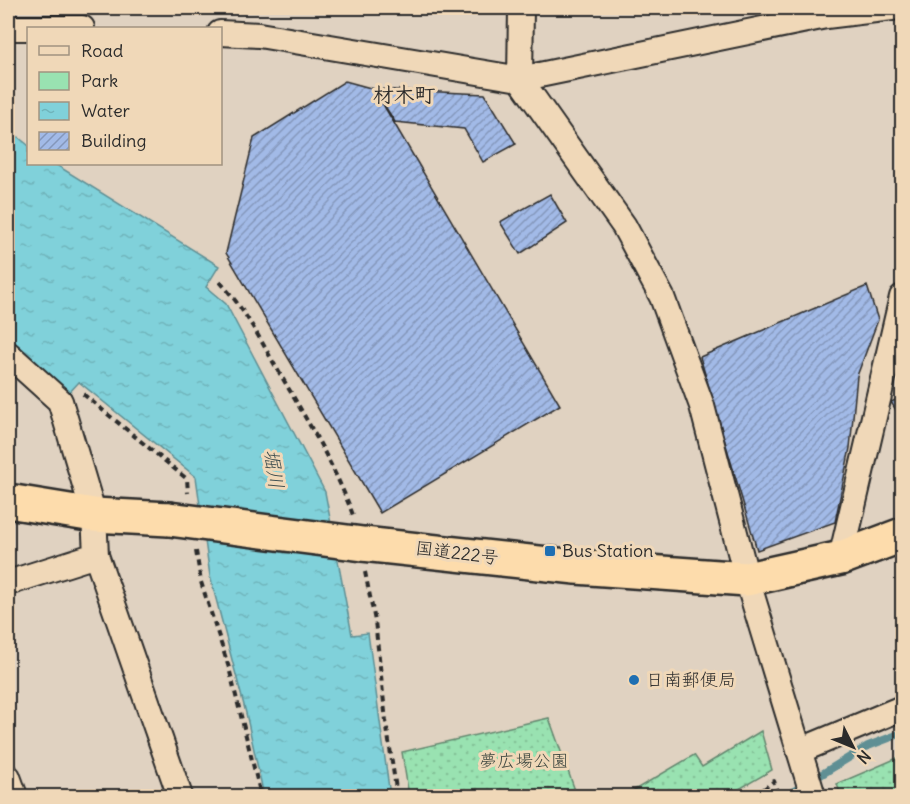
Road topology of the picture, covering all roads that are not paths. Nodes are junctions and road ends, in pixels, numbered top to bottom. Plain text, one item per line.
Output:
1 (521, 8) edge
2 (892, 8) edge
3 (8, 28) edge
4 (27, 28) edge
5 (222, 33) edge
6 (520, 79) junction
7 (903, 297) edge
8 (8, 354) edge
9 (8, 501) edge
10 (94, 515) junction
11 (903, 535) edge
12 (96, 555) junction
13 (841, 558) junction
14 (747, 579) junction
15 (8, 584) edge
16 (903, 708) edge
17 (801, 758) junction
18 (8, 777) edge
19 (15, 796) edge
20 (180, 796) edge
21 (813, 796) edge

1 - 6 street
2 - 6 street
3 - 4 street
5 - 6 street
6 - 14 street
7 - 13 street
8 - 10 street
9 - 10 highway, 国道222号
10 - 12 street
10 - 14 highway, 国道222号, bridge
11 - 13 highway, 国道222号
12 - 15 street
12 - 20 street
13 - 14 highway, 国道222号
14 - 17 street
16 - 17 street
17 - 21 street
18 - 19 street

